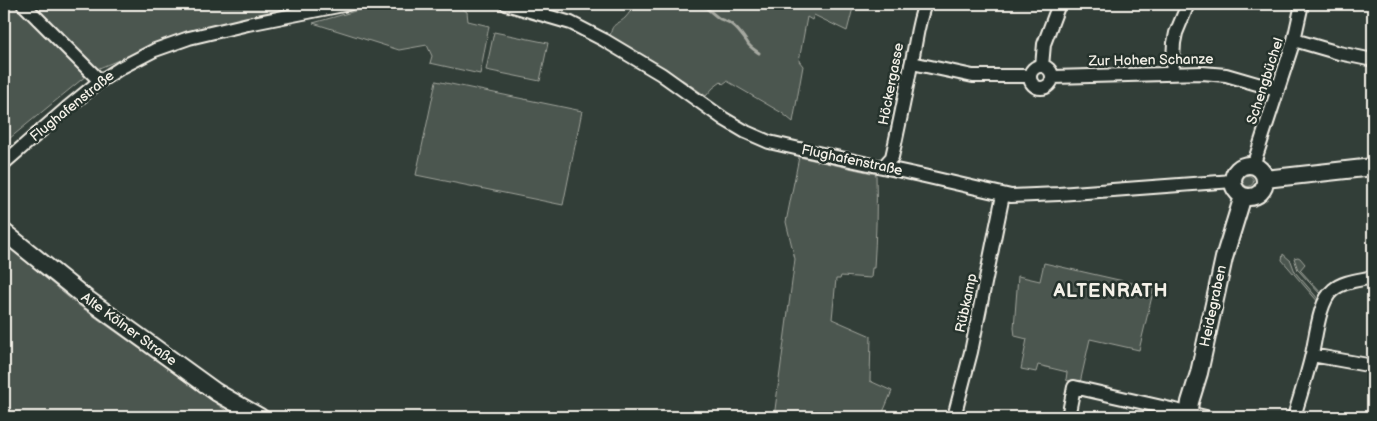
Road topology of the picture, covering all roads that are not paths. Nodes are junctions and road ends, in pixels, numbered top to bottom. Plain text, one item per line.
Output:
1 (23, 4) edge
2 (348, 4) edge
3 (506, 4) edge
4 (925, 4) edge
5 (1059, 4) edge
6 (1188, 4) edge
7 (1302, 4) edge
8 (1294, 40) junction
9 (1373, 60) edge
10 (912, 63) junction
11 (1042, 66) junction
12 (1172, 74) junction
13 (1030, 76) junction
14 (1053, 77) junction
15 (100, 81) junction
16 (1278, 90) junction
17 (4, 163) edge
18 (1253, 166) junction
19 (883, 167) junction
20 (1373, 167) edge
21 (1265, 180) junction
22 (1233, 181) junction
23 (1004, 194) junction
24 (1243, 196) junction
25 (4, 232) edge
26 (1373, 277) edge
27 (1312, 355) junction
28 (1373, 366) edge
29 (1188, 415) edge
30 (260, 417) edge
31 (954, 417) edge
32 (1068, 417) edge
33 (1206, 417) edge
34 (1294, 417) edge

1 - 15 street
2 - 15 street, Flughafenstraße
3 - 19 street, Flughafenstraße
4 - 10 street, Höckergasse
5 - 11 street
6 - 12 street
7 - 8 street, Schengbüchel
8 - 9 street
8 - 16 street, Schengbüchel
10 - 13 street, Zur Hohen Schanze
10 - 19 street, Höckergasse
11 - 13 street
11 - 14 street
12 - 14 street, Zur Hohen Schanze
12 - 16 street, Zur Hohen Schanze
13 - 14 street, Zur Hohen Schanze
15 - 17 street, Flughafenstraße
16 - 18 street, Schengbüchel
18 - 21 main road
18 - 22 main road
19 - 23 street, Flughafenstraße
20 - 21 main road
21 - 24 main road
22 - 23 street, Flughafenstraße
22 - 24 main road
23 - 31 street, Rübkamp
24 - 29 main road, Heidegraben
25 - 30 main road, Alte Kölner Straße
26 - 27 street
27 - 28 street
27 - 34 street
29 - 32 street
29 - 33 street

